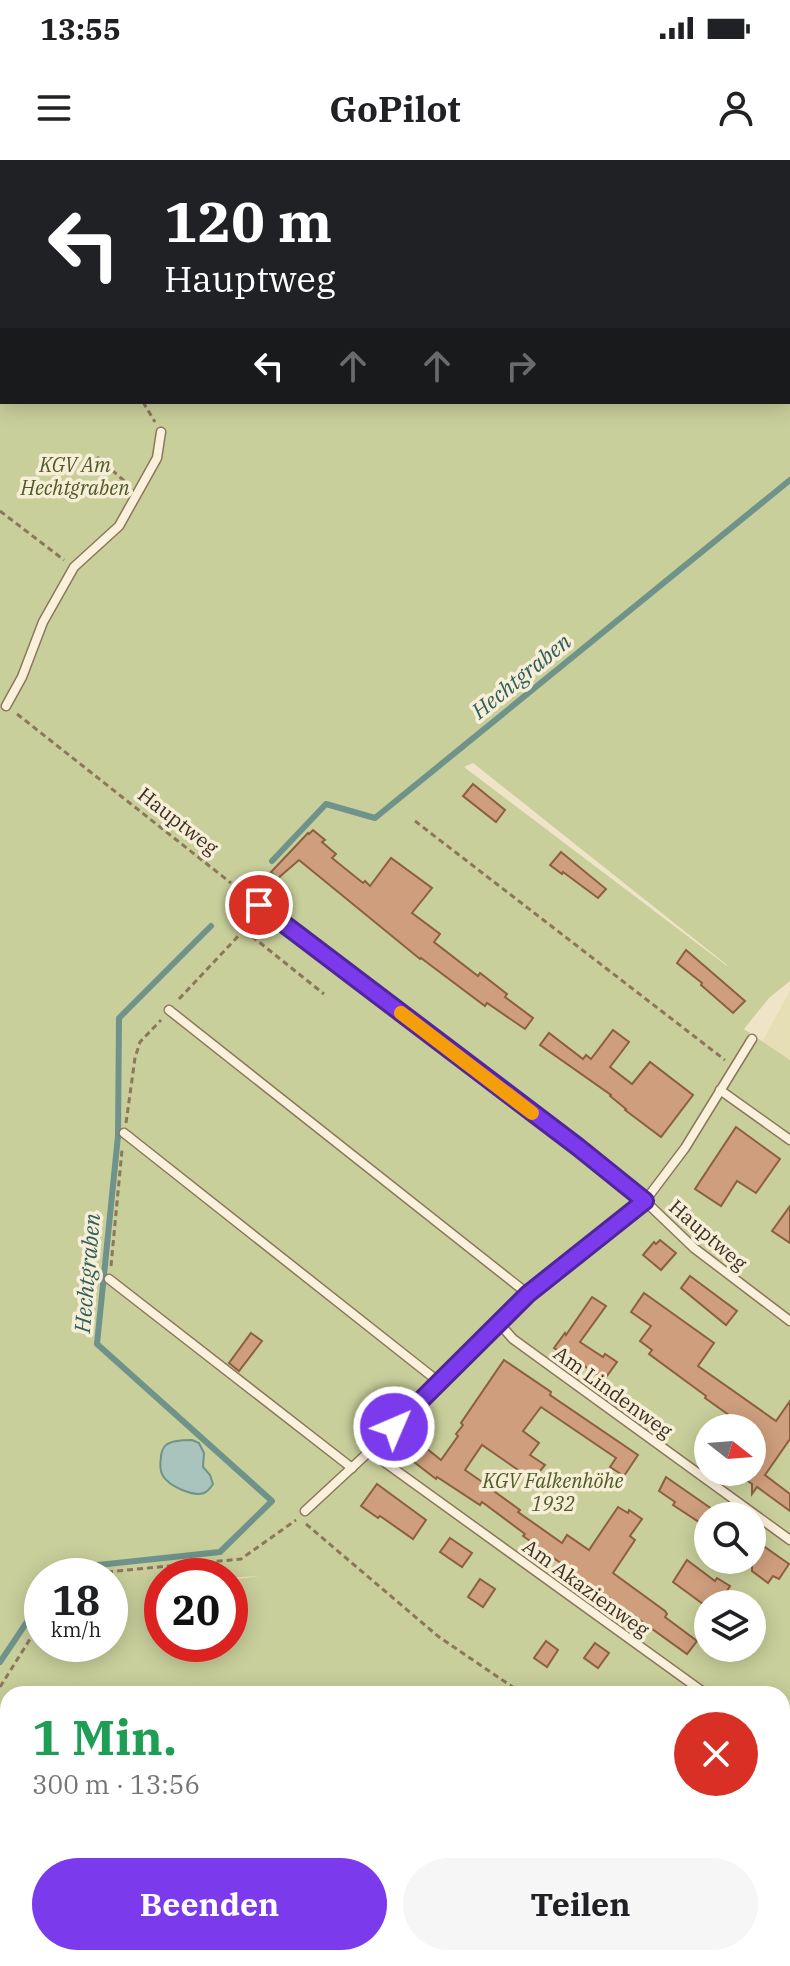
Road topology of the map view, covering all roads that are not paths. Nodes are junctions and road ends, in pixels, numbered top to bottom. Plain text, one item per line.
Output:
1 (161, 432) road end
2 (6, 706) road end
3 (240, 890) road end
4 (169, 1010) road end
5 (752, 1039) dead end
6 (720, 1090) junction
7 (124, 1133) road end
8 (790, 1140) edge
9 (645, 1201) junction
10 (109, 1279) road end
11 (528, 1294) junction
12 (790, 1321) edge
13 (498, 1322) junction
14 (439, 1382) junction
15 (372, 1449) junction
16 (352, 1468) junction
17 (302, 1514) road end
18 (790, 1540) edge
19 (695, 1686) edge

1 - 2 lane
3 - 9 lane, Hauptweg
4 - 11 lane
5 - 6 lane
6 - 8 lane
6 - 9 lane
7 - 14 lane
9 - 11 lane
9 - 12 lane, Hauptweg
10 - 16 lane
11 - 13 lane
13 - 14 lane
13 - 18 lane, Am Lindenweg
14 - 15 lane
15 - 16 lane
15 - 19 lane, Am Akazienweg
16 - 17 lane

